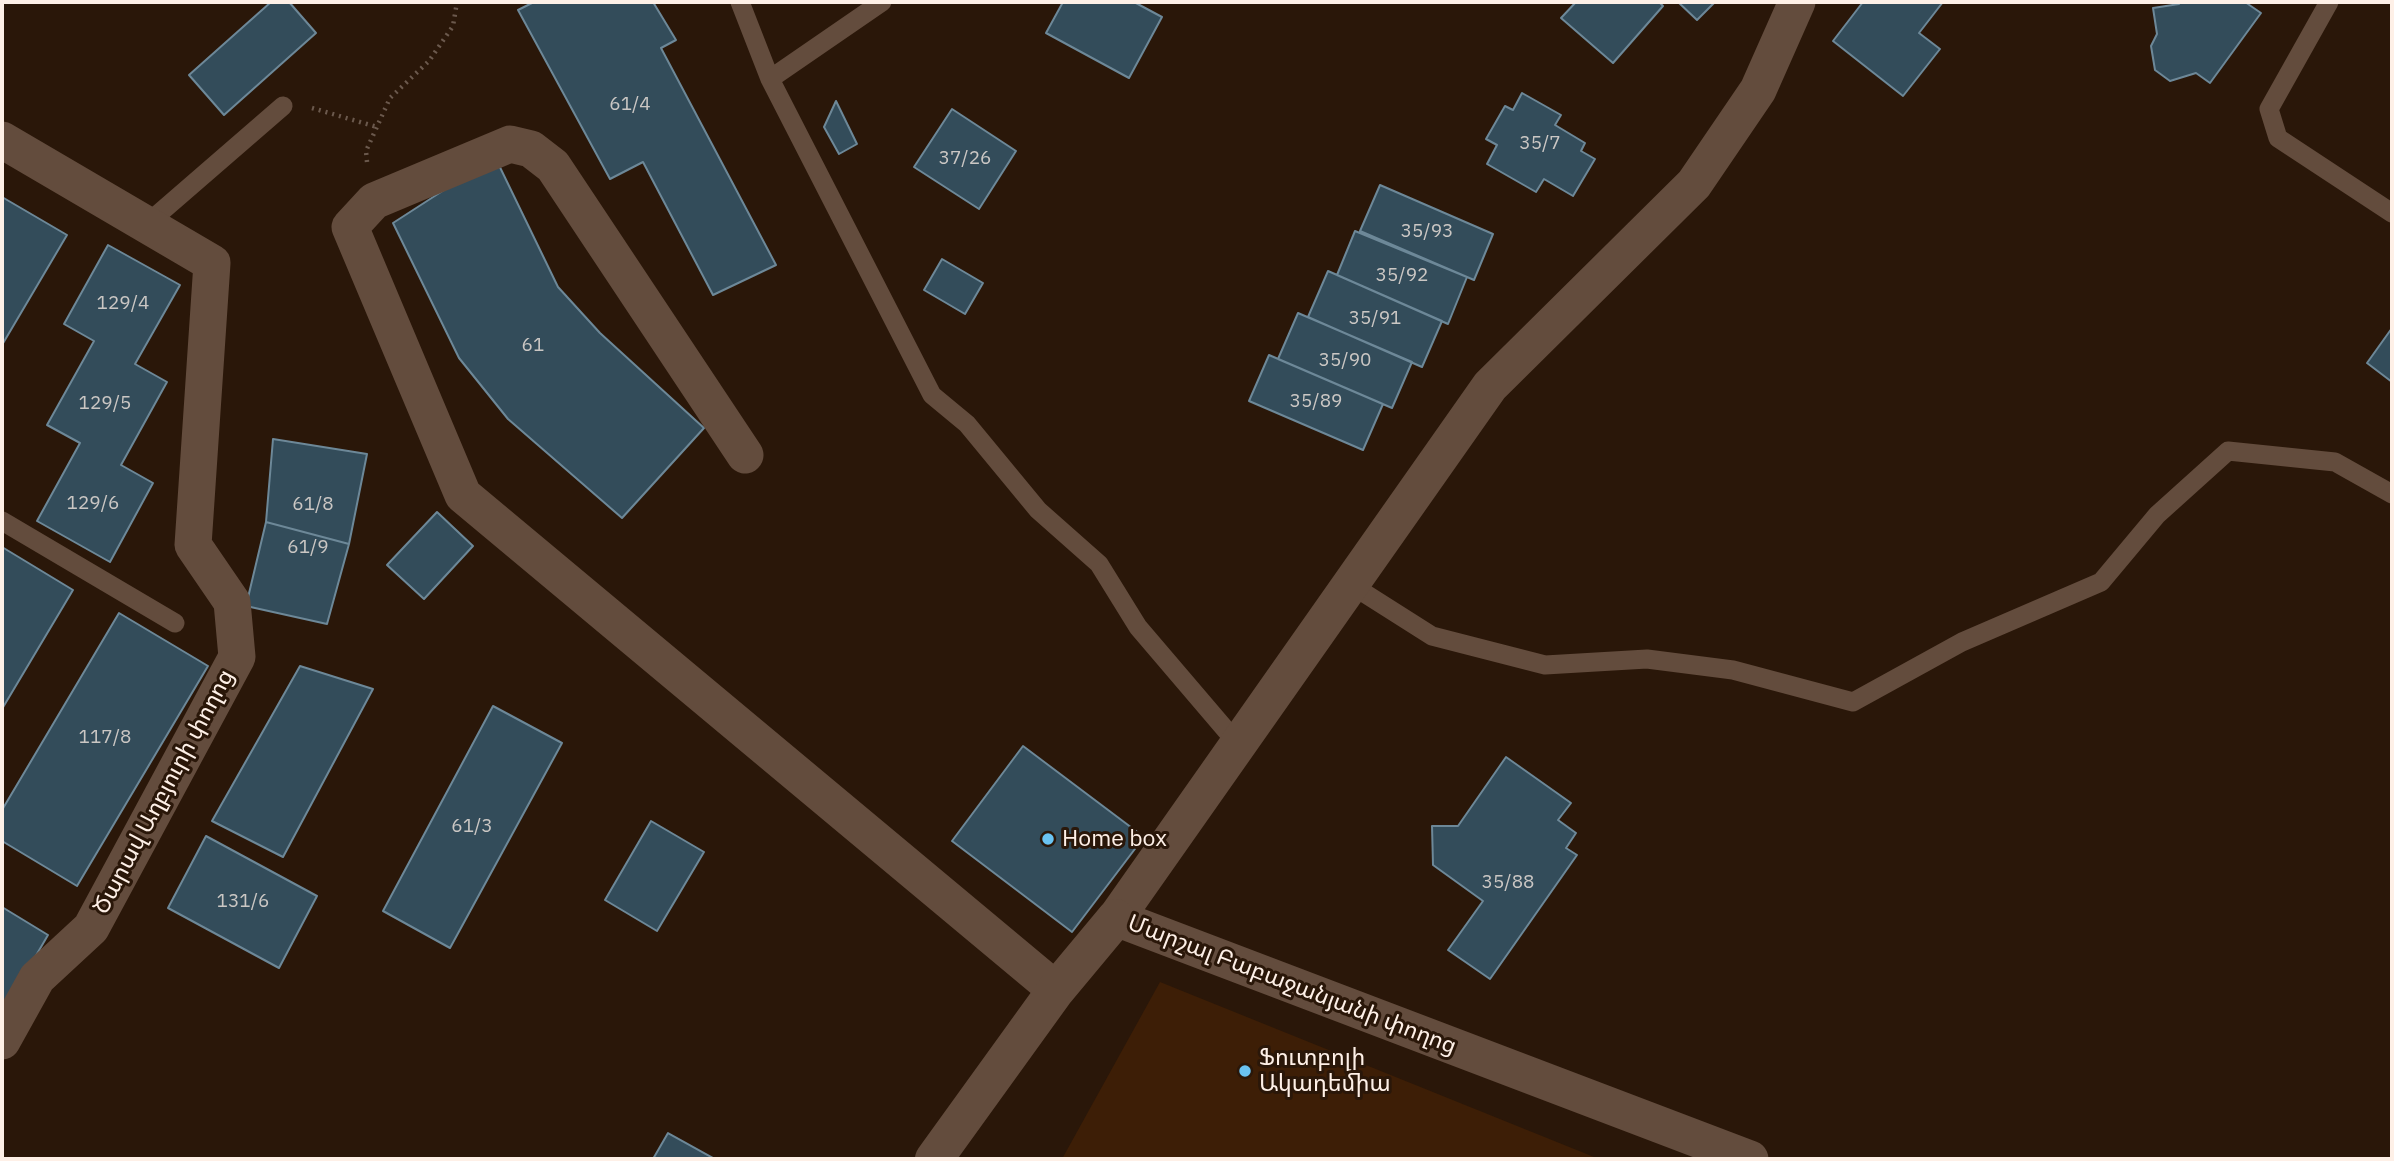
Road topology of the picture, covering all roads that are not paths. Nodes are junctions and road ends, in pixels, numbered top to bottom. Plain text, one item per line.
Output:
1 (740, 2) edge
2 (882, 2) edge
3 (1797, 2) edge
4 (2329, 2) edge
5 (770, 79) junction
6 (283, 106) road end
7 (2, 140) edge
8 (2392, 213) edge
9 (148, 223) junction
10 (745, 454) dead end
11 (2392, 494) edge
12 (2, 521) edge
13 (1350, 584) junction
14 (176, 623) dead end
15 (1237, 743) junction
16 (1116, 918) junction
17 (1056, 990) junction
18 (2, 1041) edge
19 (934, 1159) edge
20 (1750, 1159) edge

1 - 5 lane
2 - 5 lane
3 - 13 street
4 - 8 lane
5 - 15 lane
6 - 9 lane
7 - 9 street, Ծարավ Աղբյուրի փողոց
9 - 18 street, Ծարավ Աղբյուրի փողոց
10 - 17 street
11 - 13 lane
12 - 14 lane
13 - 15 street
15 - 16 street
16 - 17 street, Մարշալ Բաբաջանյանի փողոց
16 - 20 street, Մարշալ Բաբաջանյանի փողոց
17 - 19 street, Մարշալ Բաբաջանյանի փողոց

